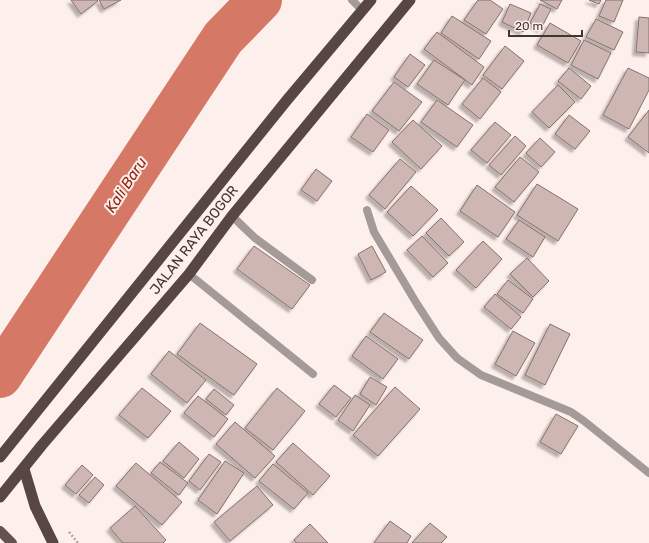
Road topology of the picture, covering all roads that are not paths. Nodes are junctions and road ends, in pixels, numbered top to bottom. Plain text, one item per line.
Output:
1 (352, 0) edge
2 (371, 0) edge
3 (410, 0) edge
4 (362, 10) junction
5 (367, 210) dead end
6 (232, 216) junction
7 (189, 274) junction
8 (312, 280) dead end
9 (313, 374) dead end
10 (0, 457) edge
11 (24, 469) junction
12 (649, 473) edge
13 (0, 497) edge
14 (0, 531) edge
15 (12, 543) edge
16 (53, 543) edge

1 - 4 street
2 - 4 highway, JALAN RAYA BOGOR
3 - 6 highway, JALAN RAYA BOGOR
4 - 10 highway, JALAN RAYA BOGOR
5 - 12 street
6 - 7 highway, JALAN RAYA BOGOR
6 - 8 street
7 - 9 street
7 - 11 highway, JALAN RAYA BOGOR
11 - 13 highway, JALAN RAYA BOGOR
11 - 16 highway
14 - 15 main road

